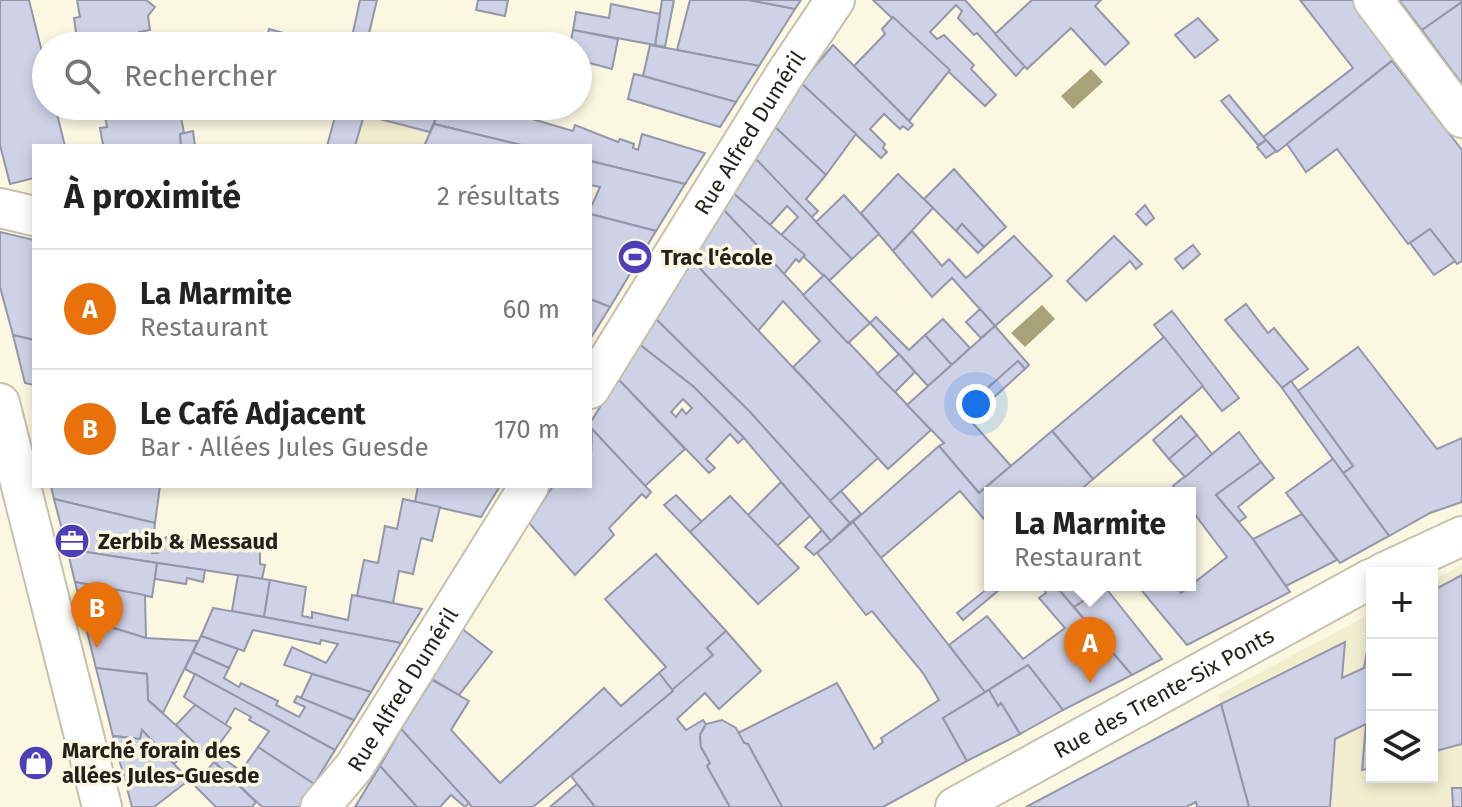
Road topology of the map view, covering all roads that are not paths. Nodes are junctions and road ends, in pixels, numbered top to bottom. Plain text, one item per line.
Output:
1 (835, 0) edge
2 (1373, 0) edge
3 (1462, 118) edge
4 (0, 208) edge
5 (32, 216) edge
6 (592, 386) edge
7 (0, 403) edge
8 (528, 488) edge
9 (1462, 536) edge
10 (1395, 567) edge
11 (1366, 581) edge
12 (102, 807) edge
13 (320, 807) edge
14 (955, 807) edge

1 - 6 street, Rue Alfred Duméril
2 - 3 street
4 - 5 street
7 - 12 street
8 - 13 street, Rue Alfred Duméril
9 - 10 street
11 - 14 street, Rue des Trente-Six Ponts

